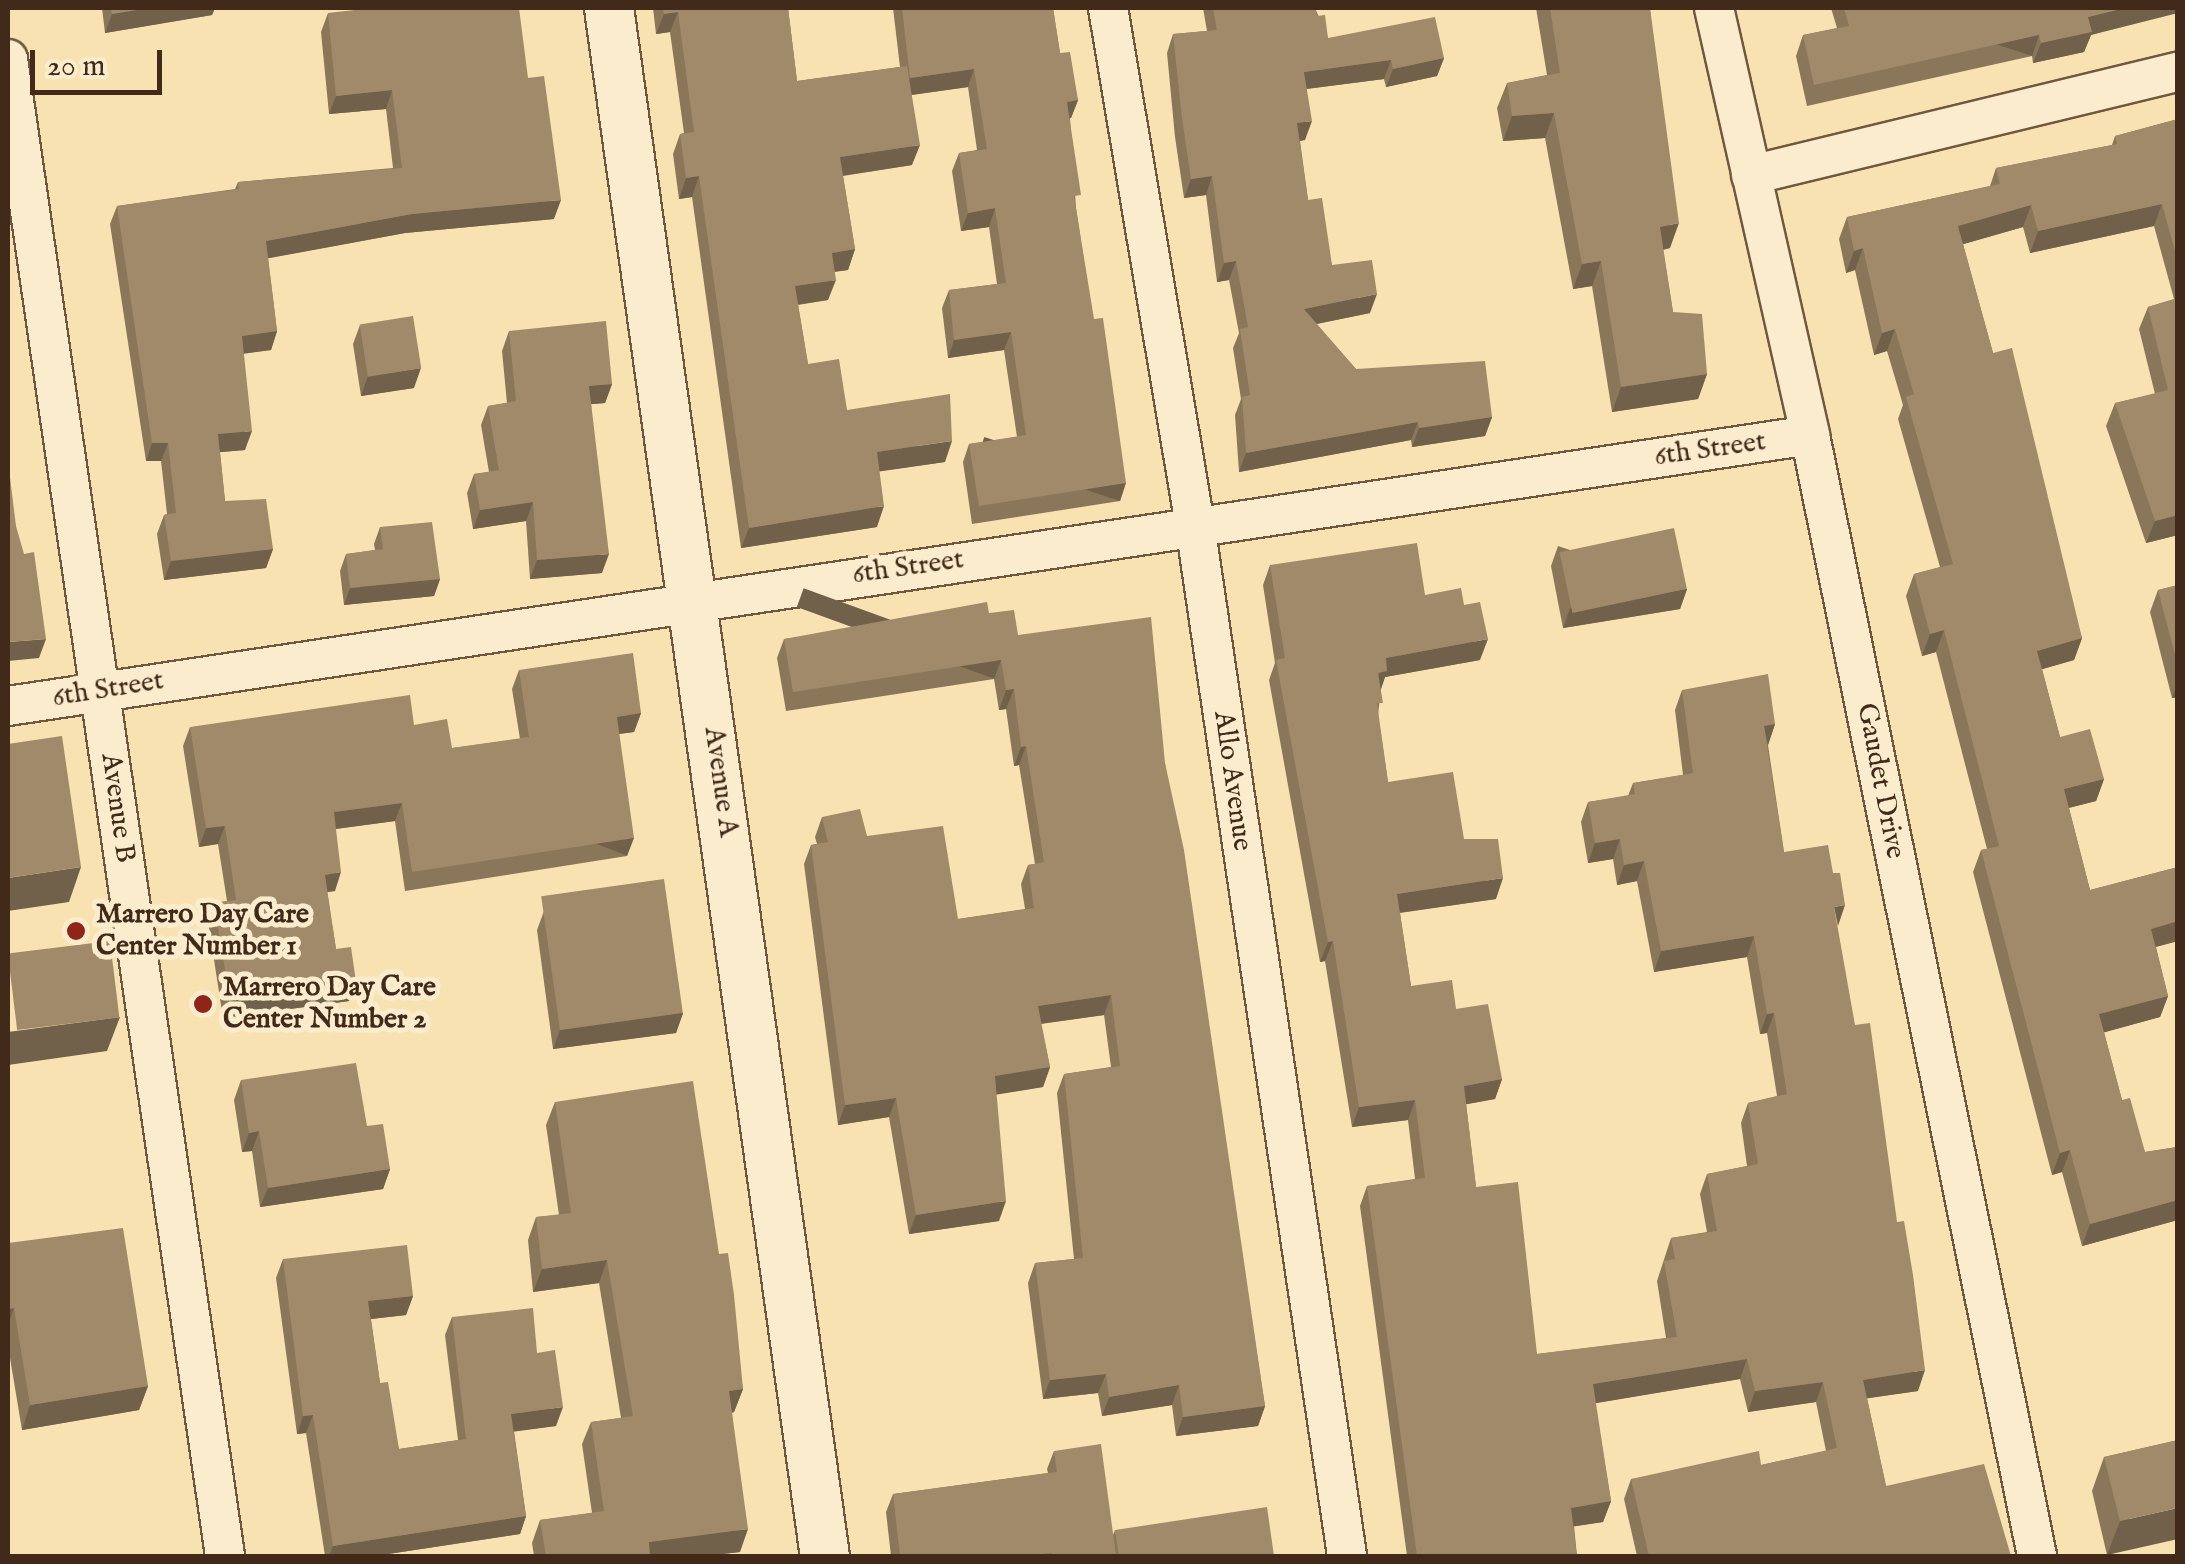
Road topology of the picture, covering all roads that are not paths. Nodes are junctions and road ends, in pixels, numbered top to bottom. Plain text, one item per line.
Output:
1 (610, 8) edge
2 (1108, 8) edge
3 (1714, 8) edge
4 (8, 59) edge
5 (2178, 72) edge
6 (1752, 175) junction
7 (1810, 435) junction
8 (1194, 526) junction
9 (696, 599) junction
10 (100, 692) junction
11 (8, 706) edge
12 (226, 1556) edge
13 (826, 1556) edge
14 (1347, 1556) edge
15 (2038, 1556) edge

1 - 9 street, Avenue A
2 - 8 street, Allo Avenue
3 - 6 street, Gaudet Drive
4 - 10 street, Avenue B
5 - 6 street
6 - 7 street, Gaudet Drive
7 - 8 street, 6th Street
7 - 15 street, Gaudet Drive
8 - 9 street, 6th Street
8 - 14 street, Allo Avenue
9 - 10 street, 6th Street
9 - 13 street, Avenue A
10 - 11 street, 6th Street
10 - 12 street, Avenue B

